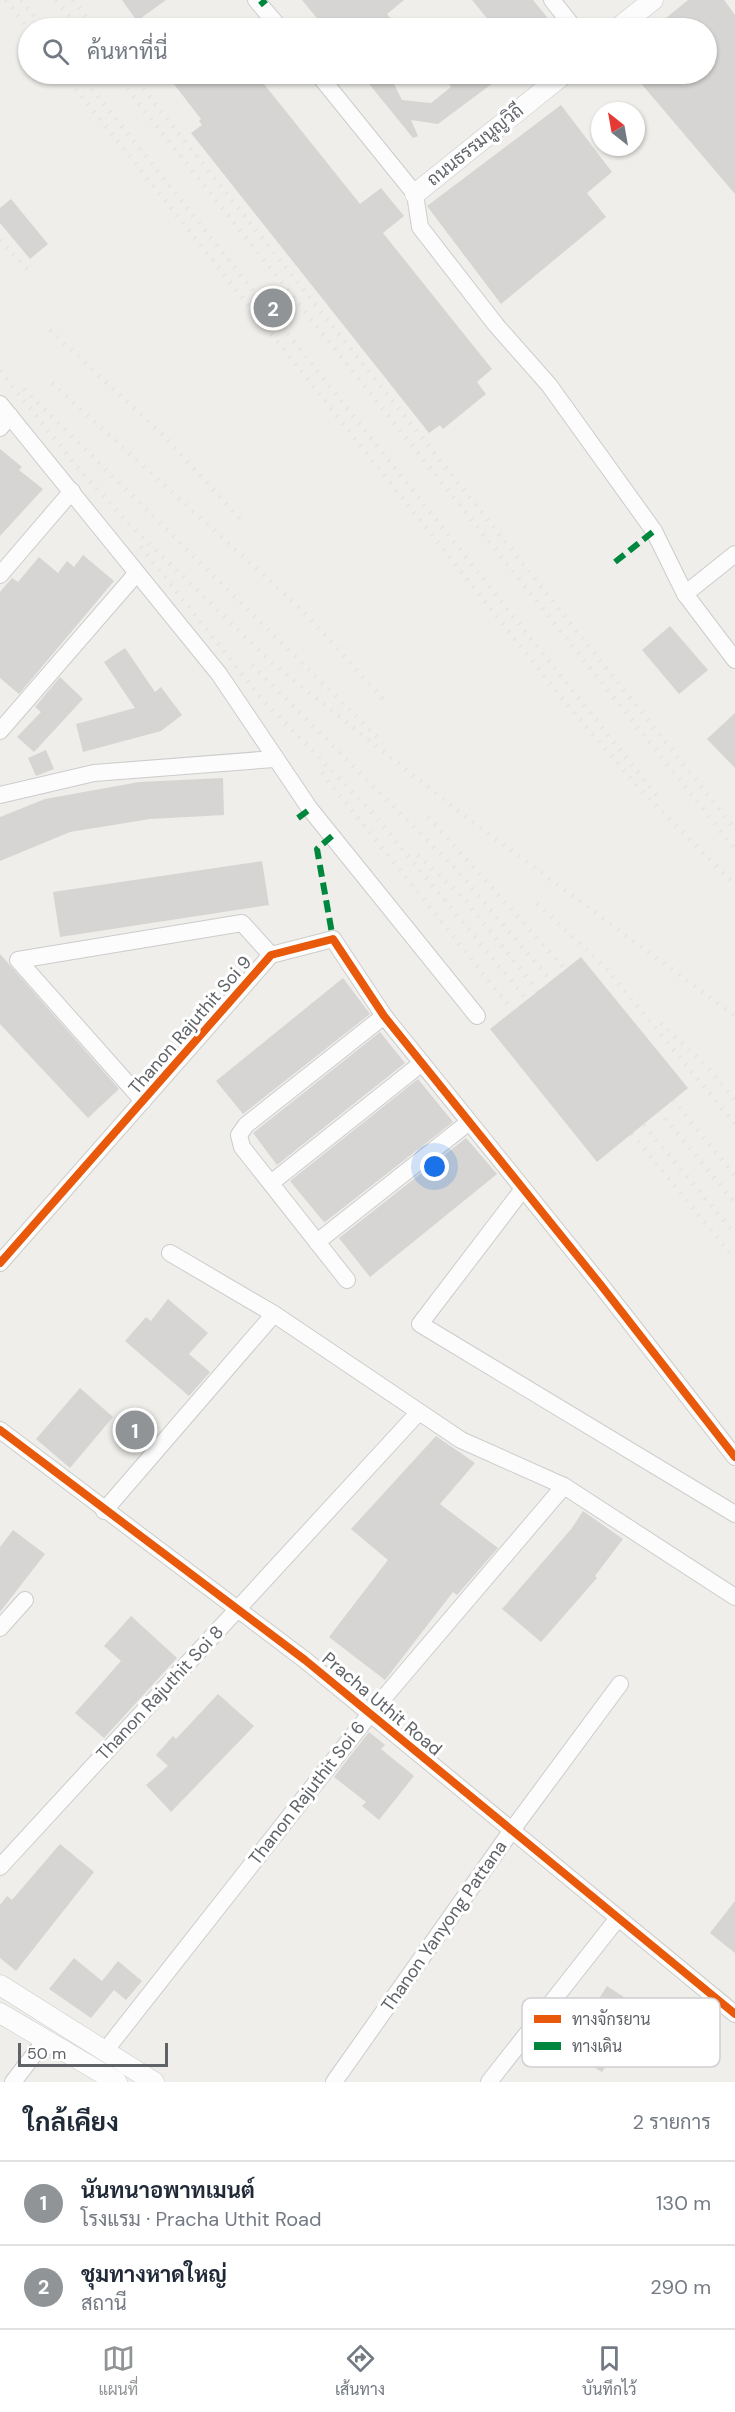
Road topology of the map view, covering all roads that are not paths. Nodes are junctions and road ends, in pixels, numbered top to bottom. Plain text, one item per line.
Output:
1 (255, 0) edge
2 (552, 0) edge
3 (653, 0) edge
4 (271, 18) edge
5 (566, 18) edge
6 (630, 18) edge
7 (326, 84) edge
8 (552, 84) edge
9 (415, 194) junction
10 (3, 416) edge
11 (72, 491) junction
12 (735, 554) edge
13 (136, 574) junction
14 (0, 575) edge
15 (684, 594) junction
16 (735, 660) edge
17 (0, 731) edge
18 (274, 759) junction
19 (0, 795) edge
20 (271, 955) junction
21 (384, 1016) junction
22 (477, 1016) dead end
23 (422, 1063) junction
24 (143, 1101) junction
25 (469, 1122) junction
26 (271, 1183) junction
27 (523, 1189) junction
28 (317, 1242) junction
29 (170, 1253) dead end
30 (0, 1263) edge
31 (347, 1280) dead end
32 (274, 1314) junction
33 (418, 1413) junction
34 (0, 1430) edge
35 (735, 1457) edge
36 (564, 1486) junction
37 (104, 1511) junction
38 (735, 1514) edge
39 (735, 1597) edge
40 (25, 1600) dead end
41 (237, 1609) junction
42 (0, 1628) edge
43 (620, 1684) dead end
44 (370, 1714) junction
45 (512, 1830) junction
46 (0, 1867) edge
47 (618, 1918) junction
48 (0, 1985) edge
49 (555, 1998) edge
50 (716, 1998) edge
51 (720, 2002) edge
52 (0, 2013) edge
53 (735, 2014) edge
54 (46, 2039) junction
55 (522, 2040) edge
56 (105, 2051) junction
57 (13, 2082) edge
58 (117, 2082) edge
59 (154, 2082) edge
60 (334, 2082) edge
61 (489, 2082) edge

1 - 4 street
2 - 5 street
3 - 6 street
7 - 9 street
8 - 9 street, ถนนธรรมนูญวิถี
9 - 15 street
10 - 11 street
11 - 13 street
11 - 14 street
12 - 15 street
13 - 17 street
13 - 18 street
15 - 16 street
18 - 19 street
18 - 22 street
20 - 21 street, Thanon Rajuthit Soi 9
20 - 24 street, Thanon Rajuthit Soi 9
20 - 24 street
21 - 23 street, Thanon Rajuthit Soi 9
21 - 26 street
23 - 25 street, Thanon Rajuthit Soi 9
23 - 26 street
24 - 30 street, Thanon Rajuthit Soi 9
25 - 27 street, Thanon Rajuthit Soi 9
25 - 28 street
26 - 28 street
27 - 35 street, Thanon Rajuthit Soi 9
27 - 38 street
28 - 31 street
29 - 32 street
32 - 33 street
32 - 37 street
33 - 36 street
33 - 41 street, Thanon Rajuthit Soi 8
34 - 37 street, Pracha Uthit Road
36 - 39 street
36 - 44 street, Thanon Rajuthit Soi 6
37 - 41 street, Pracha Uthit Road
40 - 42 street
41 - 44 street, Pracha Uthit Road
41 - 46 street, Thanon Rajuthit Soi 8
43 - 45 street, Thanon Yanyong Pattana
44 - 45 street, Pracha Uthit Road
44 - 56 street, Thanon Rajuthit Soi 6
45 - 47 street, Pracha Uthit Road
45 - 60 street, Thanon Yanyong Pattana
47 - 49 street
47 - 50 street, Pracha Uthit Road
48 - 56 street
51 - 53 street, Pracha Uthit Road
52 - 54 street
54 - 57 street
54 - 58 street
55 - 61 street
56 - 59 street

